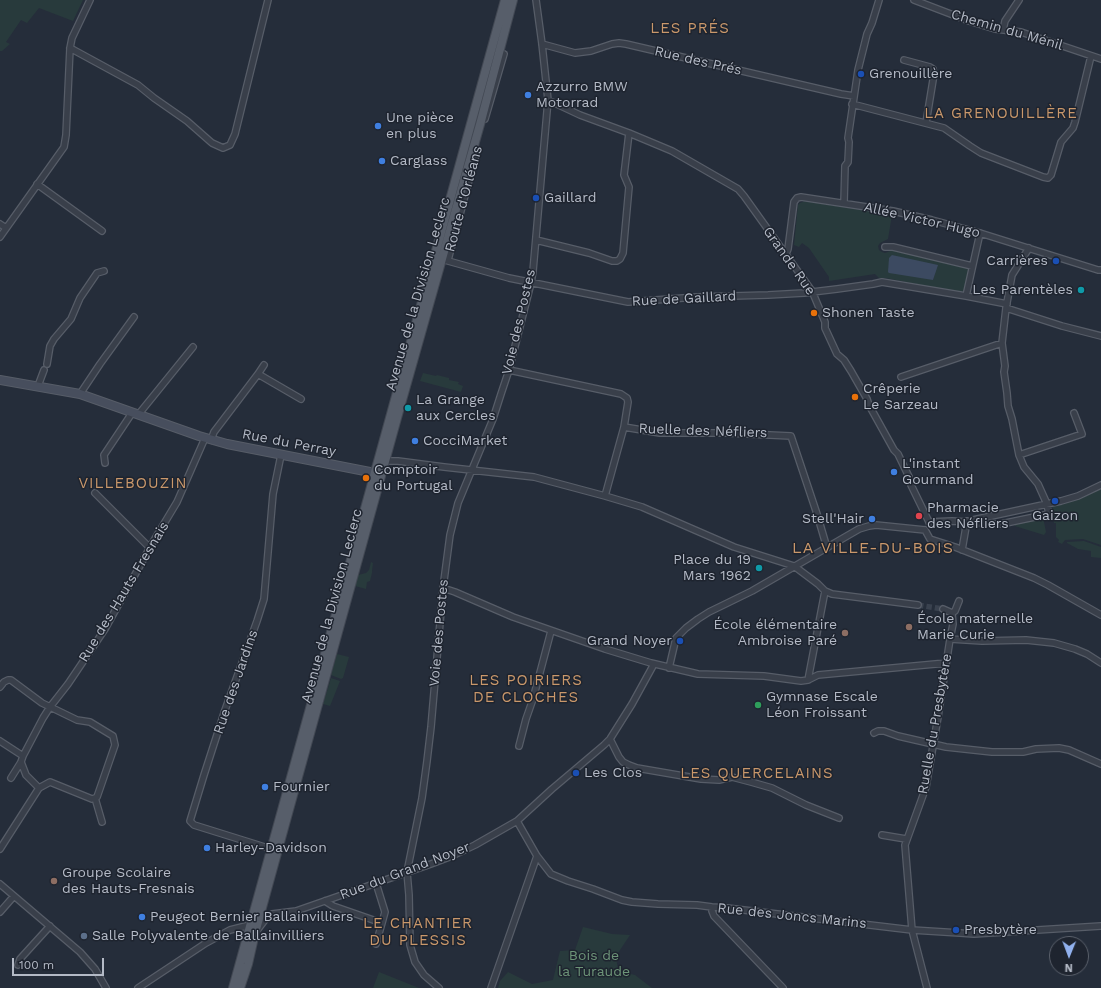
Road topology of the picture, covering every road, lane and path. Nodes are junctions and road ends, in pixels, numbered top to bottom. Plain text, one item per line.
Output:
1 (90, 0) edge
2 (268, 0) edge
3 (505, 0) edge
4 (513, 0) edge
5 (536, 0) edge
6 (879, 0) edge
7 (914, 0) edge
8 (1019, 0) edge
9 (1003, 30) junction
10 (542, 44) junction
11 (70, 48) junction
12 (499, 52) junction
13 (1091, 56) junction
14 (1101, 59) edge
15 (904, 60) dead end
16 (854, 96) junction
17 (548, 100) junction
18 (852, 104) junction
19 (481, 121) junction
20 (926, 123) junction
21 (629, 133) junction
22 (480, 137) junction
23 (37, 184) junction
24 (844, 203) junction
25 (0, 224) edge
26 (6, 228) junction
27 (102, 231) dead end
28 (980, 233) junction
29 (0, 237) edge
30 (536, 240) junction
31 (885, 247) dead end
32 (1029, 248) junction
33 (786, 254) junction
34 (445, 259) junction
35 (972, 266) junction
36 (1101, 270) edge
37 (104, 271) dead end
38 (531, 283) junction
39 (812, 291) junction
40 (966, 296) junction
41 (1006, 306) junction
42 (134, 317) dead end
43 (1101, 336) edge
44 (1002, 343) junction
45 (193, 347) dead end
46 (47, 364) dead end
47 (264, 366) dead end
48 (44, 370) dead end
49 (509, 370) junction
50 (258, 374) junction
51 (901, 376) dead end
52 (0, 380) edge
53 (38, 386) junction
54 (80, 394) junction
55 (302, 399) dead end
56 (1074, 413) dead end
57 (135, 414) junction
58 (624, 427) junction
59 (205, 438) junction
60 (280, 455) junction
61 (1018, 455) junction
62 (386, 461) junction
63 (105, 463) dead end
64 (472, 470) junction
65 (375, 472) junction
66 (1101, 485) edge
67 (95, 493) dead end
68 (605, 496) junction
69 (1046, 504) junction
70 (967, 521) junction
71 (929, 522) junction
72 (925, 530) junction
73 (150, 548) junction
74 (827, 548) junction
75 (962, 550) junction
76 (783, 562) junction
77 (794, 566) junction
78 (784, 572) junction
79 (443, 588) junction
80 (825, 591) junction
81 (959, 601) dead end
82 (918, 605) tunnel mouth
83 (943, 609) tunnel mouth
84 (952, 612) junction
85 (1101, 615) edge
86 (551, 631) junction
87 (950, 639) junction
88 (1101, 662) edge
89 (946, 663) junction
90 (654, 664) junction
91 (669, 668) junction
92 (808, 680) junction
93 (0, 687) edge
94 (50, 707) junction
95 (874, 733) dead end
96 (610, 738) junction
97 (0, 741) edge
98 (934, 744) junction
99 (519, 746) dead end
100 (22, 759) junction
101 (1101, 764) edge
102 (11, 778) dead end
103 (39, 788) junction
104 (95, 798) junction
105 (840, 818) dead end
106 (517, 821) junction
107 (102, 822) dead end
108 (882, 835) dead end
109 (906, 839) junction
110 (0, 849) edge
111 (271, 849) junction
112 (537, 856) junction
113 (407, 872) junction
114 (376, 883) junction
115 (0, 884) edge
116 (14, 896) junction
117 (325, 901) junction
118 (712, 907) junction
119 (0, 912) edge
120 (382, 922) junction
121 (250, 925) junction
122 (50, 926) junction
123 (1101, 926) edge
124 (912, 930) junction
125 (255, 933) junction
126 (376, 944) dead end
127 (248, 964) junction
128 (18, 965) dead end
129 (106, 988) edge
130 (138, 988) edge
131 (233, 988) edge
132 (240, 988) edge
133 (246, 988) edge
134 (439, 988) edge
135 (491, 988) edge
136 (783, 988) edge
137 (927, 988) edge

1 - 11 street
2 - 11 street
3 - 65 main road, Avenue de la Division Leclerc
4 - 12 main road, Avenue de la Division Leclerc
5 - 10 street, Voie des Postes
6 - 16 street
7 - 9 street, Chemin du Ménil
8 - 9 street
9 - 13 street, Chemin du Ménil
10 - 16 street, Rue des Prés
10 - 17 street, Voie des Postes
11 - 23 street
12 - 19 main road, Avenue de la Division Leclerc
12 - 22 street, Route d'Orléans
13 - 14 street, Chemin du Ménil
13 - 20 street
15 - 20 street
16 - 18 street
17 - 21 street, Grande Rue
17 - 30 street, Voie des Postes
18 - 20 street
18 - 24 street
19 - 22 street, Route d'Orléans
19 - 34 main road, Avenue de la Division Leclerc
21 - 30 street
21 - 33 street, Grande Rue
22 - 34 street, Route d'Orléans
23 - 26 street
23 - 27 street
24 - 28 street, Allée Victor Hugo
24 - 33 street, Allée Victor Hugo
25 - 26 street
26 - 29 street
28 - 32 street, Allée Victor Hugo
28 - 35 street
30 - 38 street, Voie des Postes
31 - 35 street
32 - 36 street, Allée Victor Hugo
32 - 41 street
33 - 39 street, Grande Rue
34 - 38 street, Rue de Gaillard
34 - 62 main road, Avenue de la Division Leclerc
35 - 40 street
37 - 46 street
38 - 39 street, Rue de Gaillard
38 - 49 street, Voie des Postes
39 - 40 street, Rue de Gaillard
39 - 71 street, Grande Rue
40 - 41 street, Rue de Gaillard
41 - 43 street, Rue de Gaillard
41 - 44 street
42 - 54 street
44 - 51 street
44 - 61 street
45 - 57 street
47 - 50 street, Rue des Hauts Fresnais
48 - 53 street
49 - 58 street, Ruelle des Néfliers
49 - 64 street, Voie des Postes
50 - 55 street
50 - 59 street, Rue des Hauts Fresnais
52 - 53 street, Rue du Perray
53 - 54 street, Rue du Perray
54 - 57 street, Rue du Perray
56 - 61 street
57 - 59 street, Rue du Perray
57 - 63 street
58 - 68 street
58 - 74 street, Ruelle des Néfliers
59 - 60 street, Rue du Perray
59 - 73 street, Rue des Hauts Fresnais
60 - 65 street, Rue du Perray
60 - 111 street, Rue des Jardins
61 - 69 street
62 - 64 street
62 - 65 street
62 - 125 main road, Avenue de la Division Leclerc
64 - 68 street
64 - 79 street, Voie des Postes
65 - 111 main road, Avenue de la Division Leclerc
66 - 69 street
67 - 73 street
68 - 76 street
69 - 70 street
69 - 70 street
70 - 71 street
70 - 75 street
71 - 72 street
72 - 74 street
72 - 75 street
73 - 94 street, Rue des Hauts Fresnais
74 - 77 street
75 - 85 street
76 - 77 street
76 - 78 street
77 - 78 street
77 - 80 street
78 - 91 street
79 - 86 street
79 - 113 street, Voie des Postes
80 - 82 street
80 - 92 street
81 - 84 street
83 - 84 street
84 - 87 street, Ruelle du Presbytère
86 - 90 street
86 - 99 street
87 - 88 street
87 - 89 street, Ruelle du Presbytère
89 - 92 street
89 - 98 street, Ruelle du Presbytère
90 - 91 street
90 - 96 street, Rue du Grand Noyer
91 - 92 street
93 - 94 street
94 - 100 street, Rue des Hauts Fresnais
94 - 104 street
95 - 98 street
96 - 105 street
96 - 106 street, Rue du Grand Noyer
97 - 100 street
98 - 101 street
98 - 109 street, Ruelle du Presbytère
100 - 102 street, Rue des Hauts Fresnais
100 - 103 street
103 - 104 street
103 - 110 street
104 - 107 street
106 - 112 street, Rue des Joncs Marins
106 - 113 street, Rue du Grand Noyer
108 - 109 street
109 - 124 street, Ruelle du Presbytère
111 - 121 main road, Avenue de la Division Leclerc
112 - 118 street, Rue des Joncs Marins
112 - 135 street
113 - 114 street, Rue du Grand Noyer
113 - 134 street, Voie des Postes
114 - 117 street, Rue du Grand Noyer
114 - 120 street
115 - 116 street
116 - 119 street
116 - 122 street
117 - 120 street
117 - 125 street, Rue du Grand Noyer
118 - 124 street, Rue des Joncs Marins
118 - 136 street
120 - 126 street
121 - 130 street
121 - 131 main road, Avenue de la Division Leclerc
122 - 128 street
122 - 129 street
123 - 124 street, Rue des Joncs Marins
124 - 137 street, Ruelle du Presbytère
125 - 127 main road, Avenue de la Division Leclerc
127 - 132 main road, Avenue de la Division Leclerc
127 - 133 main road

